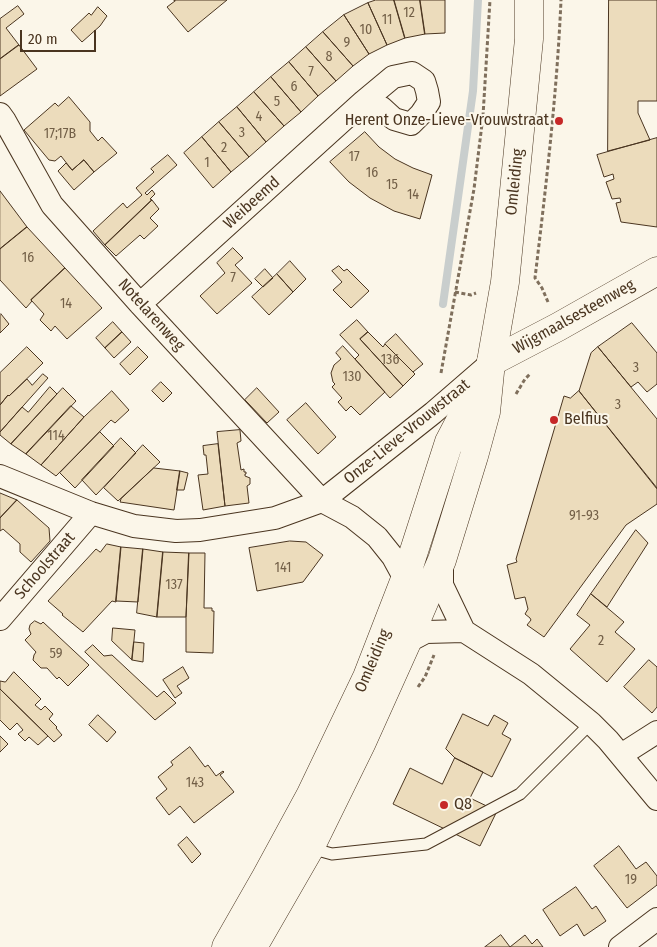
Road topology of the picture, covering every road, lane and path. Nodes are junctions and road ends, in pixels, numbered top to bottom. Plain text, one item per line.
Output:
1 (490, 0) edge
2 (529, 0) edge
3 (561, 0) edge
4 (363, 102) dead end
5 (0, 114) edge
6 (657, 271) edge
7 (140, 304) junction
8 (558, 327) junction
9 (491, 362) junction
10 (440, 378) dead end
11 (0, 476) edge
12 (322, 501) junction
13 (91, 513) junction
14 (442, 560) junction
15 (405, 579) junction
16 (0, 619) edge
17 (464, 631) junction
18 (407, 642) junction
19 (591, 723) junction
20 (657, 732) edge
21 (621, 756) junction
22 (657, 799) edge
23 (310, 848) junction
24 (657, 919) edge
25 (226, 947) edge
26 (253, 947) edge
27 (620, 947) edge

1 - 10 path
2 - 9 main road, Omleiding
3 - 8 path
4 - 7 street, Weibeemd
5 - 7 street, Notelarenweg
6 - 8 main road, Wijgmaalsesteenweg
7 - 12 street, Notelarenweg
8 - 9 main road, Wijgmaalsesteenweg
9 - 12 street, Onze-Lieve-Vrouwstraat
9 - 14 main road, Omleiding
9 - 15 main road, Omleiding
11 - 13 street, Onze-Lieve-Vrouwstraat
12 - 13 street, Onze-Lieve-Vrouwstraat
12 - 15 street
13 - 16 street, Schoolstraat
14 - 17 street
14 - 18 main road, Omleiding
15 - 18 street
15 - 25 main road, Omleiding
17 - 18 street
17 - 19 street
18 - 23 main road, Omleiding
19 - 21 street
19 - 23 lane
20 - 21 street
21 - 22 street
23 - 26 main road, Omleiding
24 - 27 street

